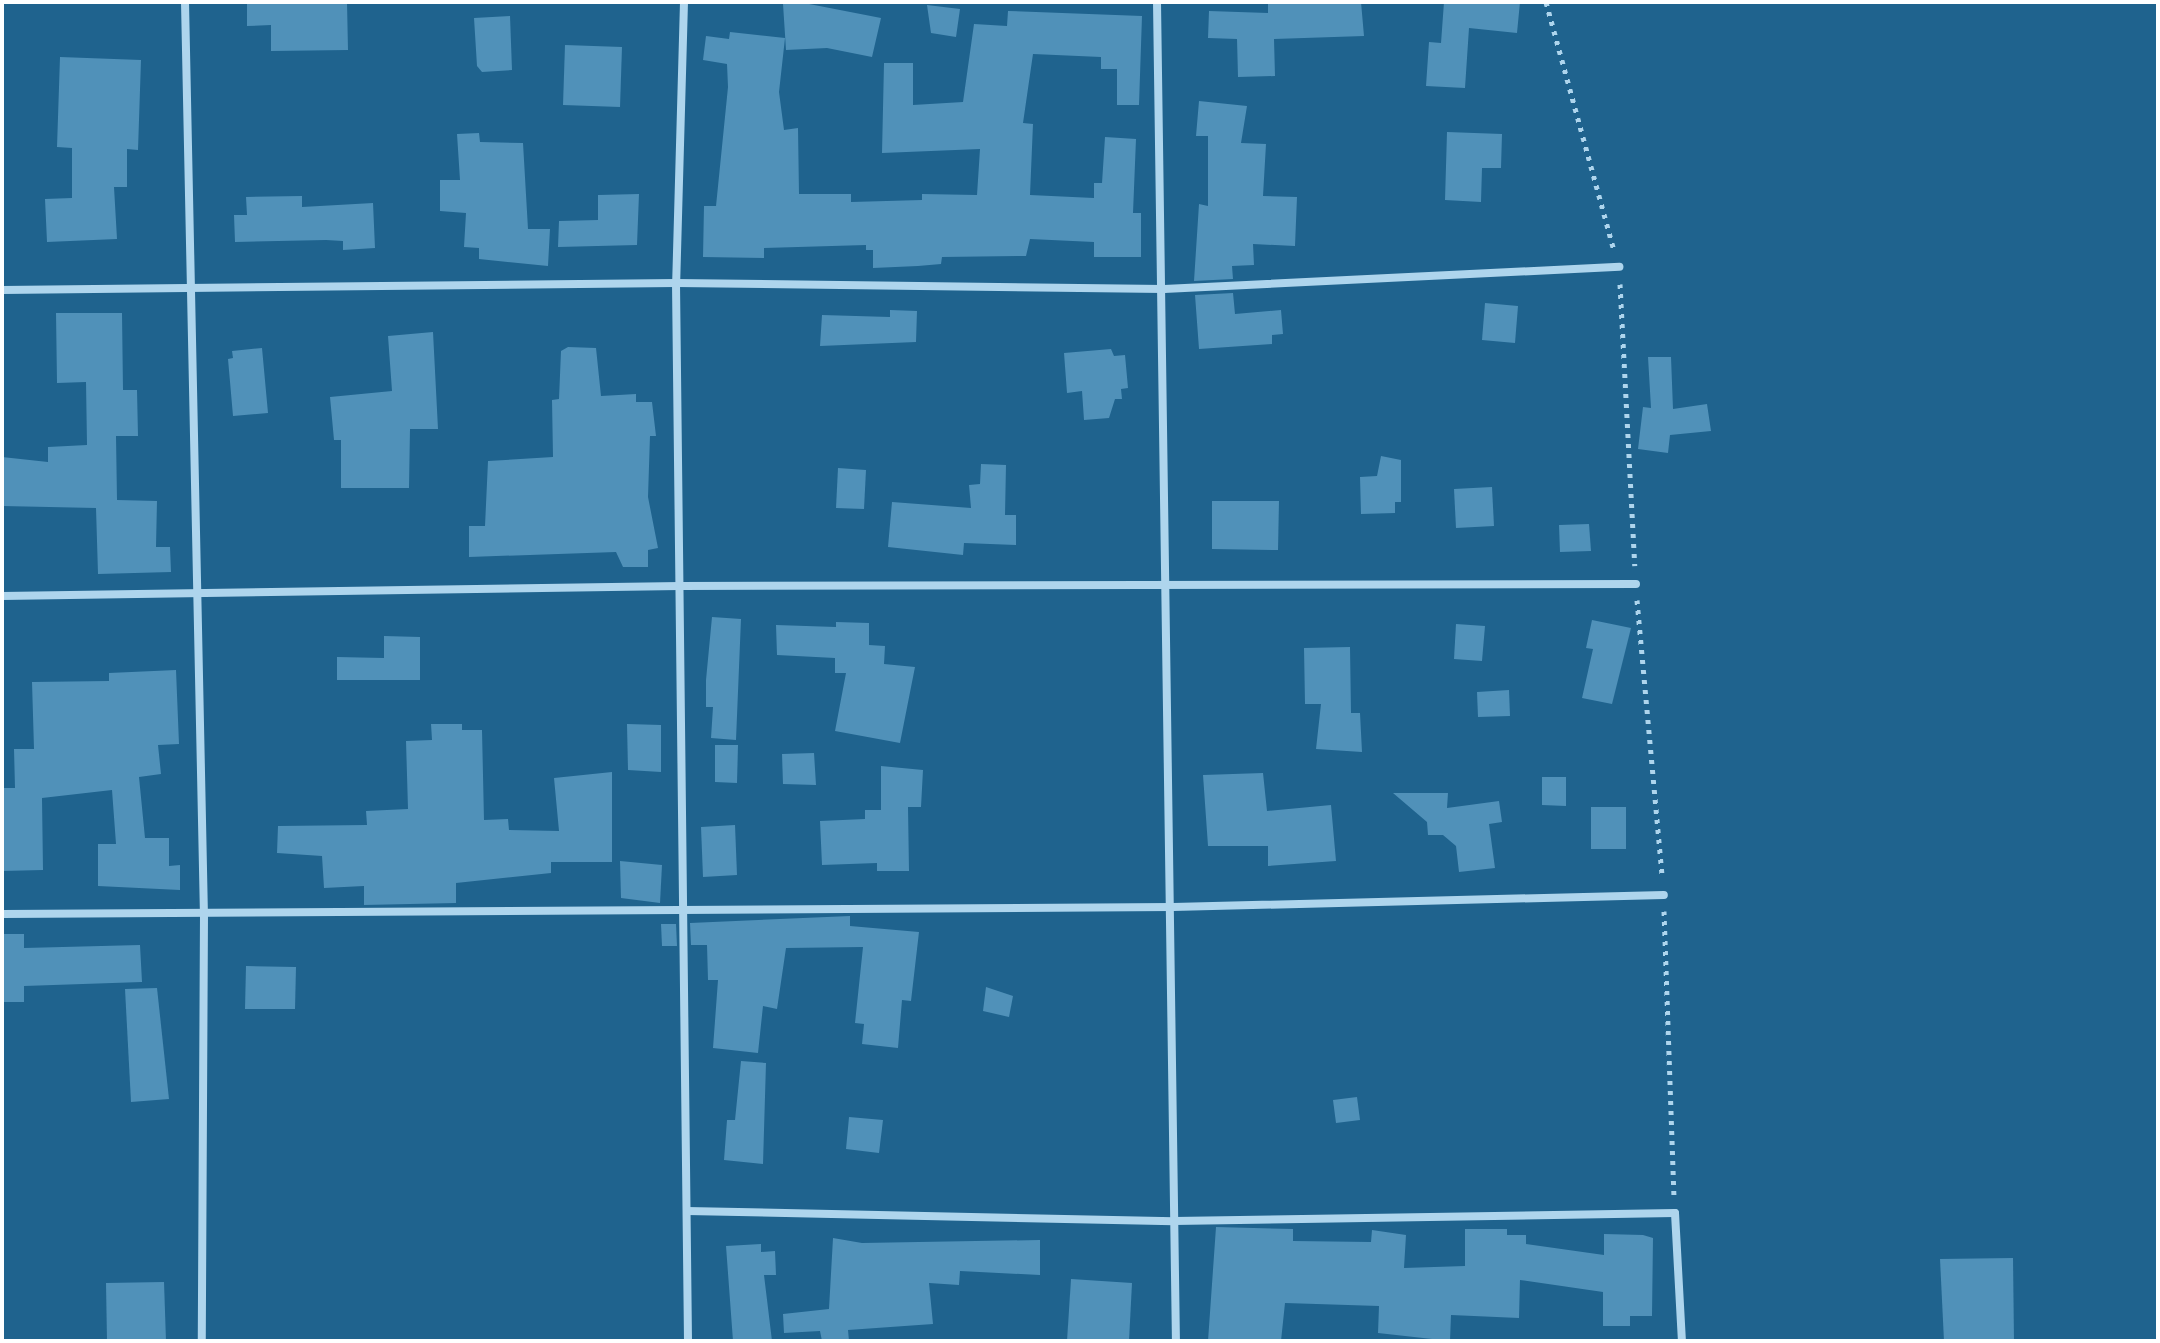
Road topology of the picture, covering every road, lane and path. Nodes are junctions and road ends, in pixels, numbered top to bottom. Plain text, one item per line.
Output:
1 (185, 2) edge
2 (684, 2) edge
3 (1157, 2) edge
4 (1619, 267) dead end
5 (676, 283) junction
6 (190, 286) junction
7 (1164, 289) junction
8 (2, 290) edge
9 (1636, 584) dead end
10 (680, 586) junction
11 (1165, 587) junction
12 (195, 593) junction
13 (2, 596) edge
14 (1664, 895) dead end
15 (1173, 907) junction
16 (685, 909) junction
17 (2, 914) edge
18 (204, 914) junction
19 (687, 1211) junction
20 (1174, 1221) junction
21 (202, 1341) edge
22 (688, 1341) edge
23 (1176, 1341) edge
24 (1682, 1341) edge

1 - 6 street
2 - 5 street
3 - 7 street
4 - 7 street
5 - 6 street
5 - 7 street
5 - 10 street
6 - 8 street
6 - 12 street
7 - 11 street
9 - 11 street
10 - 11 street
10 - 12 street
10 - 16 street
11 - 15 street
12 - 13 street
12 - 18 street
14 - 15 street
15 - 16 street
15 - 20 street
16 - 18 street
16 - 19 street
17 - 18 street
18 - 21 street
19 - 20 street
19 - 22 street
20 - 23 street
20 - 24 street

